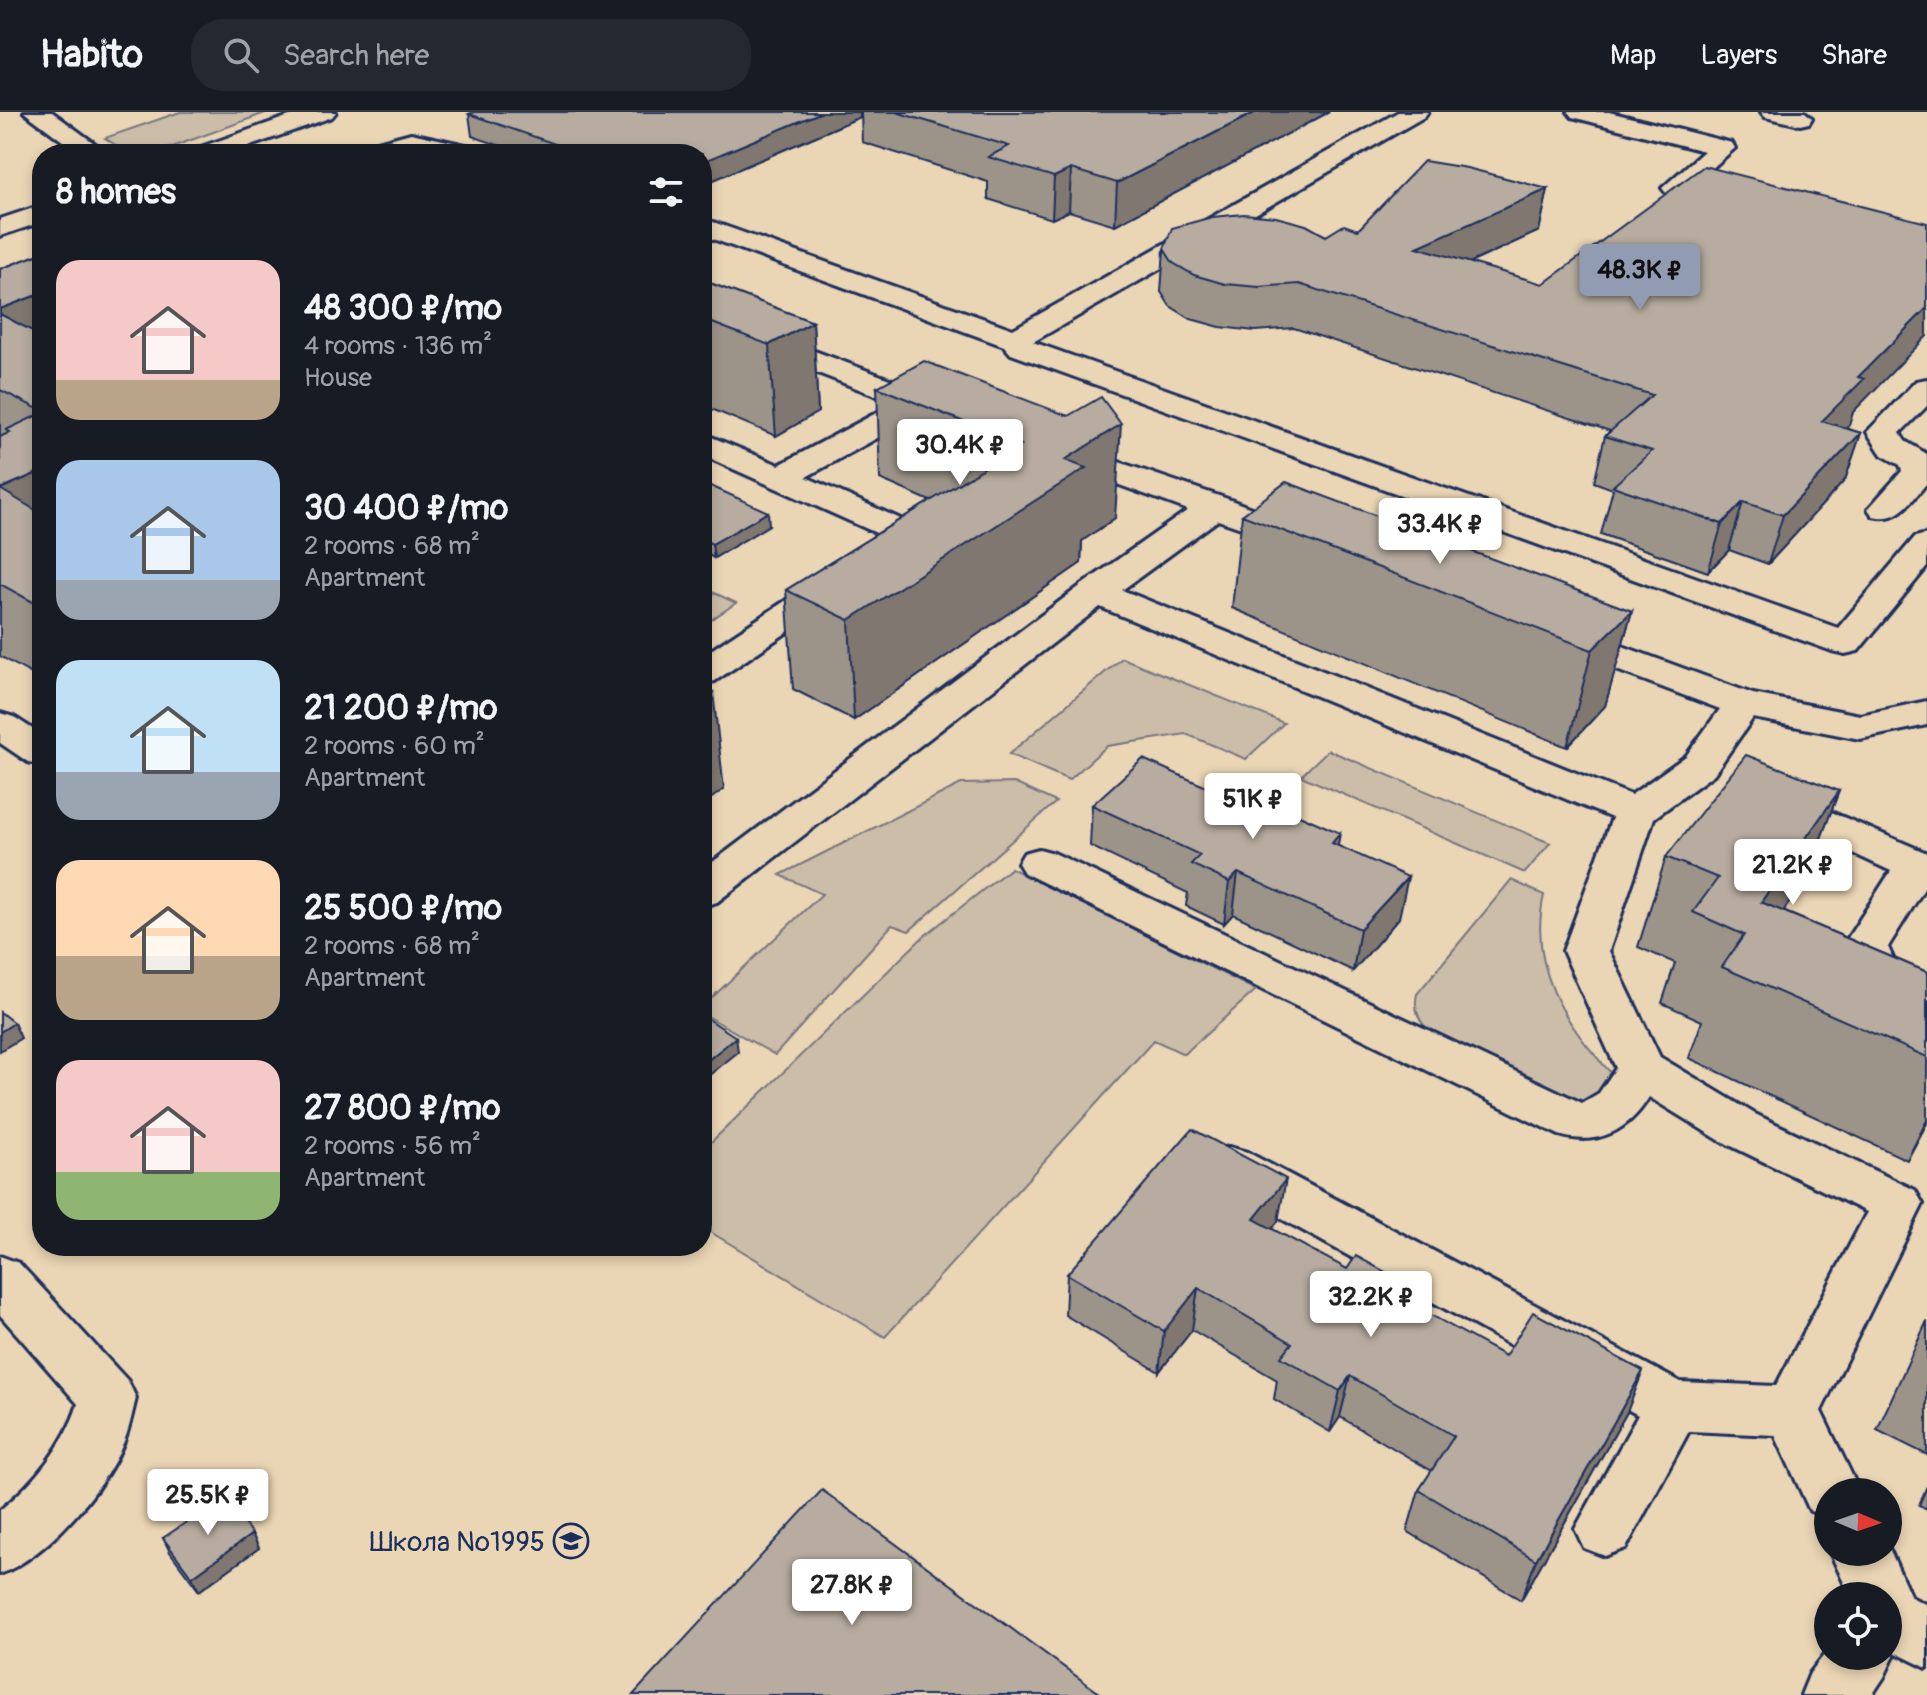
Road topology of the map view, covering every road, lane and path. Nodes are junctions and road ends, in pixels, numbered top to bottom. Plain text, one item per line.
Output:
1 (324, 112) edge
2 (1580, 112) edge
3 (1773, 112) edge
4 (25, 113) edge
5 (1412, 113) edge
6 (1800, 118) dead end
7 (79, 144) edge
8 (233, 144) edge
9 (397, 144) edge
10 (429, 144) edge
11 (1675, 188) edge
12 (32, 217) edge
13 (0, 228) edge
14 (712, 230) edge
15 (712, 322) edge
16 (1015, 340) junction
17 (1927, 388) edge
18 (920, 402) junction
19 (965, 418) edge
20 (1024, 439) edge
21 (712, 447) edge
22 (782, 477) junction
23 (1216, 506) junction
24 (1885, 509) dead end
25 (1927, 544) edge
26 (1333, 550) edge
27 (1096, 592) junction
28 (1538, 627) edge
29 (712, 666) edge
30 (1743, 704) junction
31 (1927, 713) edge
32 (0, 725) edge
33 (32, 746) edge
34 (1724, 777) junction
35 (1635, 812) junction
36 (1039, 863) dead end
37 (1921, 868) edge
38 (712, 884) edge
39 (1927, 1023) edge
40 (1641, 1069) junction
41 (1200, 1151) edge
42 (0, 1278) edge
43 (1673, 1406) junction
44 (1792, 1411) junction
45 (1824, 1478) edge
46 (1605, 1529) dead end
47 (0, 1546) edge
48 (1853, 1670) edge
49 (1833, 1695) edge

1 - 8 main road
2 - 11 main road
3 - 6 main road
4 - 7 main road
5 - 16 main road
9 - 10 main road
12 - 13 main road
14 - 16 main road
15 - 18 main road
16 - 25 main road
17 - 24 main road
18 - 19 main road
18 - 22 main road
20 - 23 main road
21 - 22 main road
22 - 29 main road
23 - 26 main road
23 - 27 main road
27 - 35 main road
27 - 38 main road
28 - 30 main road
30 - 31 main road
30 - 34 main road
32 - 33 main road
34 - 35 main road
34 - 37 main road
35 - 40 main road
36 - 40 main road
37 - 39 main road
40 - 44 main road
41 - 43 main road
42 - 47 main road
43 - 44 main road
43 - 46 main road
44 - 45 main road
48 - 49 main road

